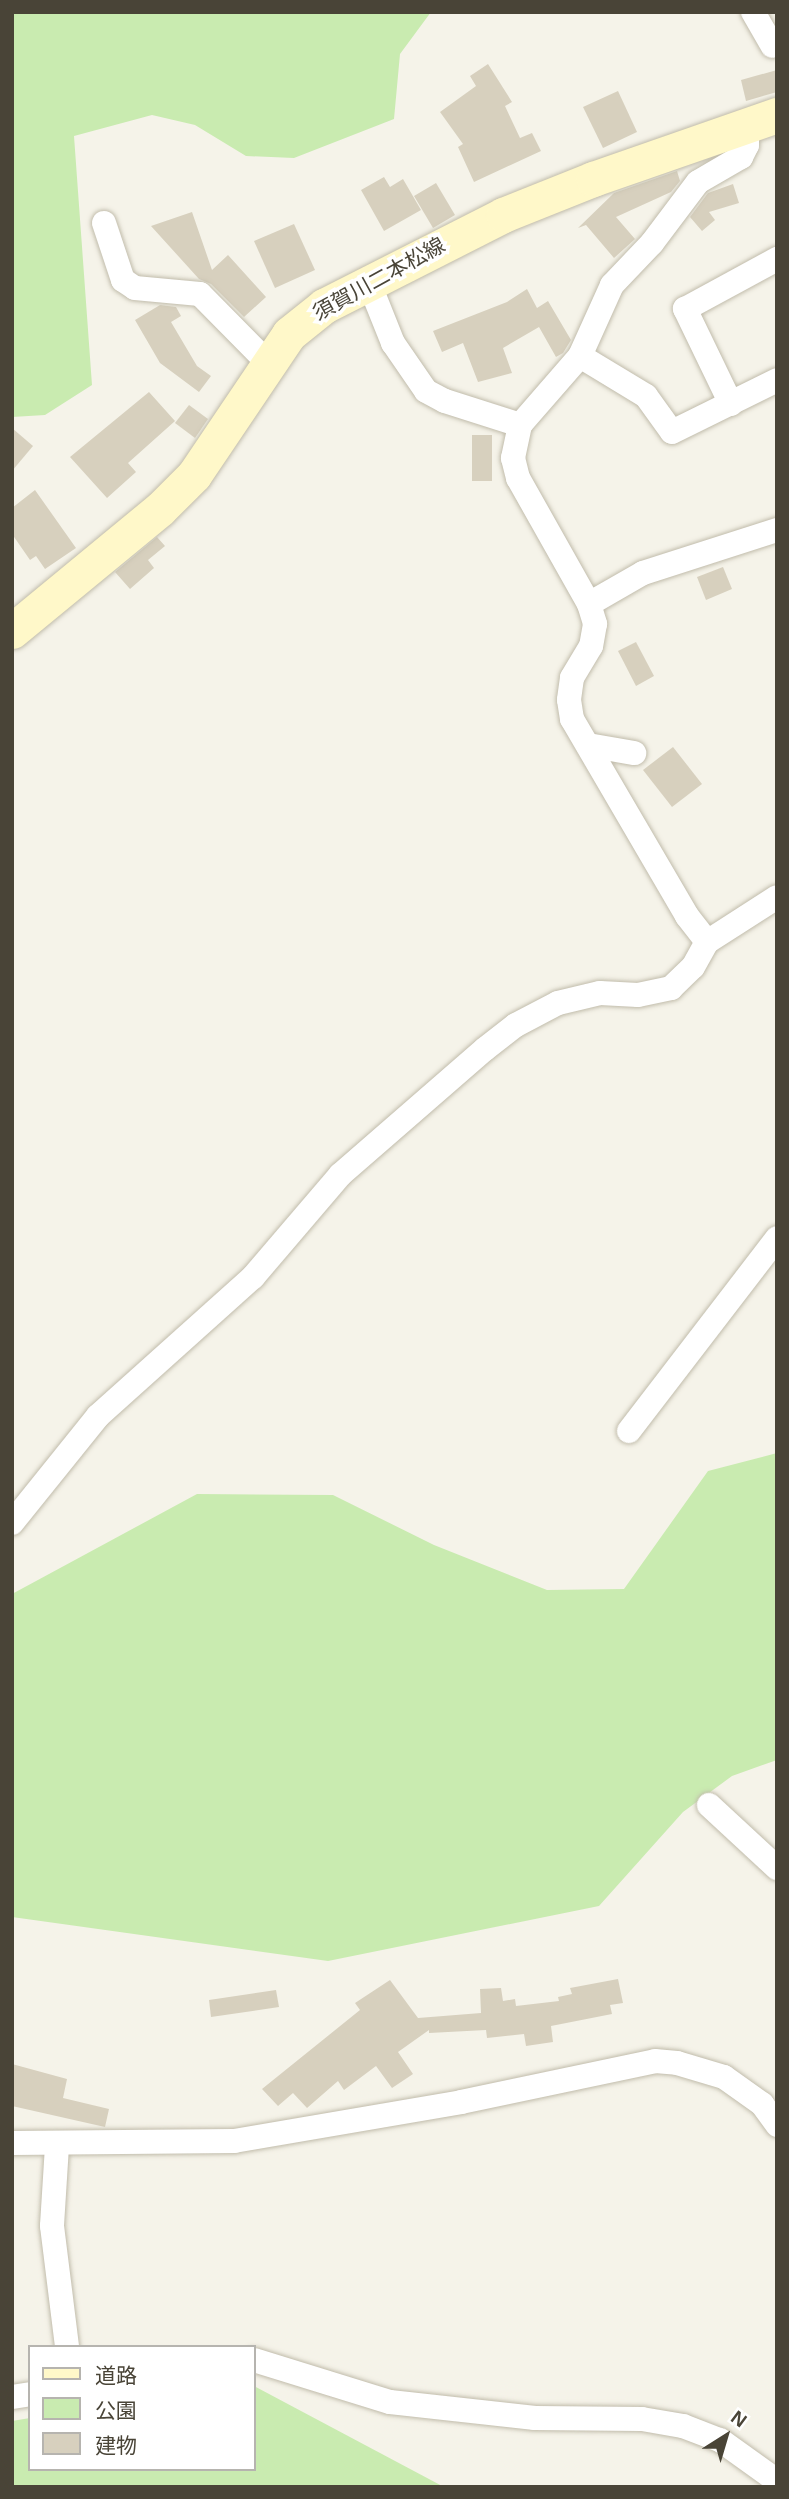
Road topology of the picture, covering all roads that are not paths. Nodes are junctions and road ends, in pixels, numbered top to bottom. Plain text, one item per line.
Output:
1 (762, 120) edge
2 (104, 223) dead end
3 (777, 259) edge
4 (369, 283) junction
5 (580, 356) junction
6 (269, 364) junction
7 (777, 380) edge
8 (731, 404) junction
9 (520, 425) junction
10 (777, 530) edge
11 (589, 604) junction
12 (12, 631) edge
13 (587, 745) junction
14 (635, 753) dead end
15 (777, 897) edge
16 (707, 942) junction
17 (777, 1238) edge
18 (629, 1431) dead end
19 (12, 1523) edge
20 (709, 1805) dead end
21 (777, 1868) edge
22 (777, 2125) edge
23 (12, 2143) edge
24 (57, 2146) junction
25 (67, 2345) edge
26 (256, 2361) edge
27 (777, 2481) edge

1 - 4 main road, 須賀川二本松線
1 - 5 street
2 - 6 street
3 - 8 street
4 - 6 main road, 須賀川二本松線
4 - 9 street
5 - 8 street
5 - 9 street
6 - 12 main road, 須賀川二本松線
7 - 8 street
9 - 11 street
10 - 11 street
11 - 13 street
13 - 14 street
13 - 16 street
15 - 16 street
16 - 19 street
17 - 18 street
20 - 21 street
22 - 24 street
23 - 24 street
24 - 25 street
26 - 27 street

